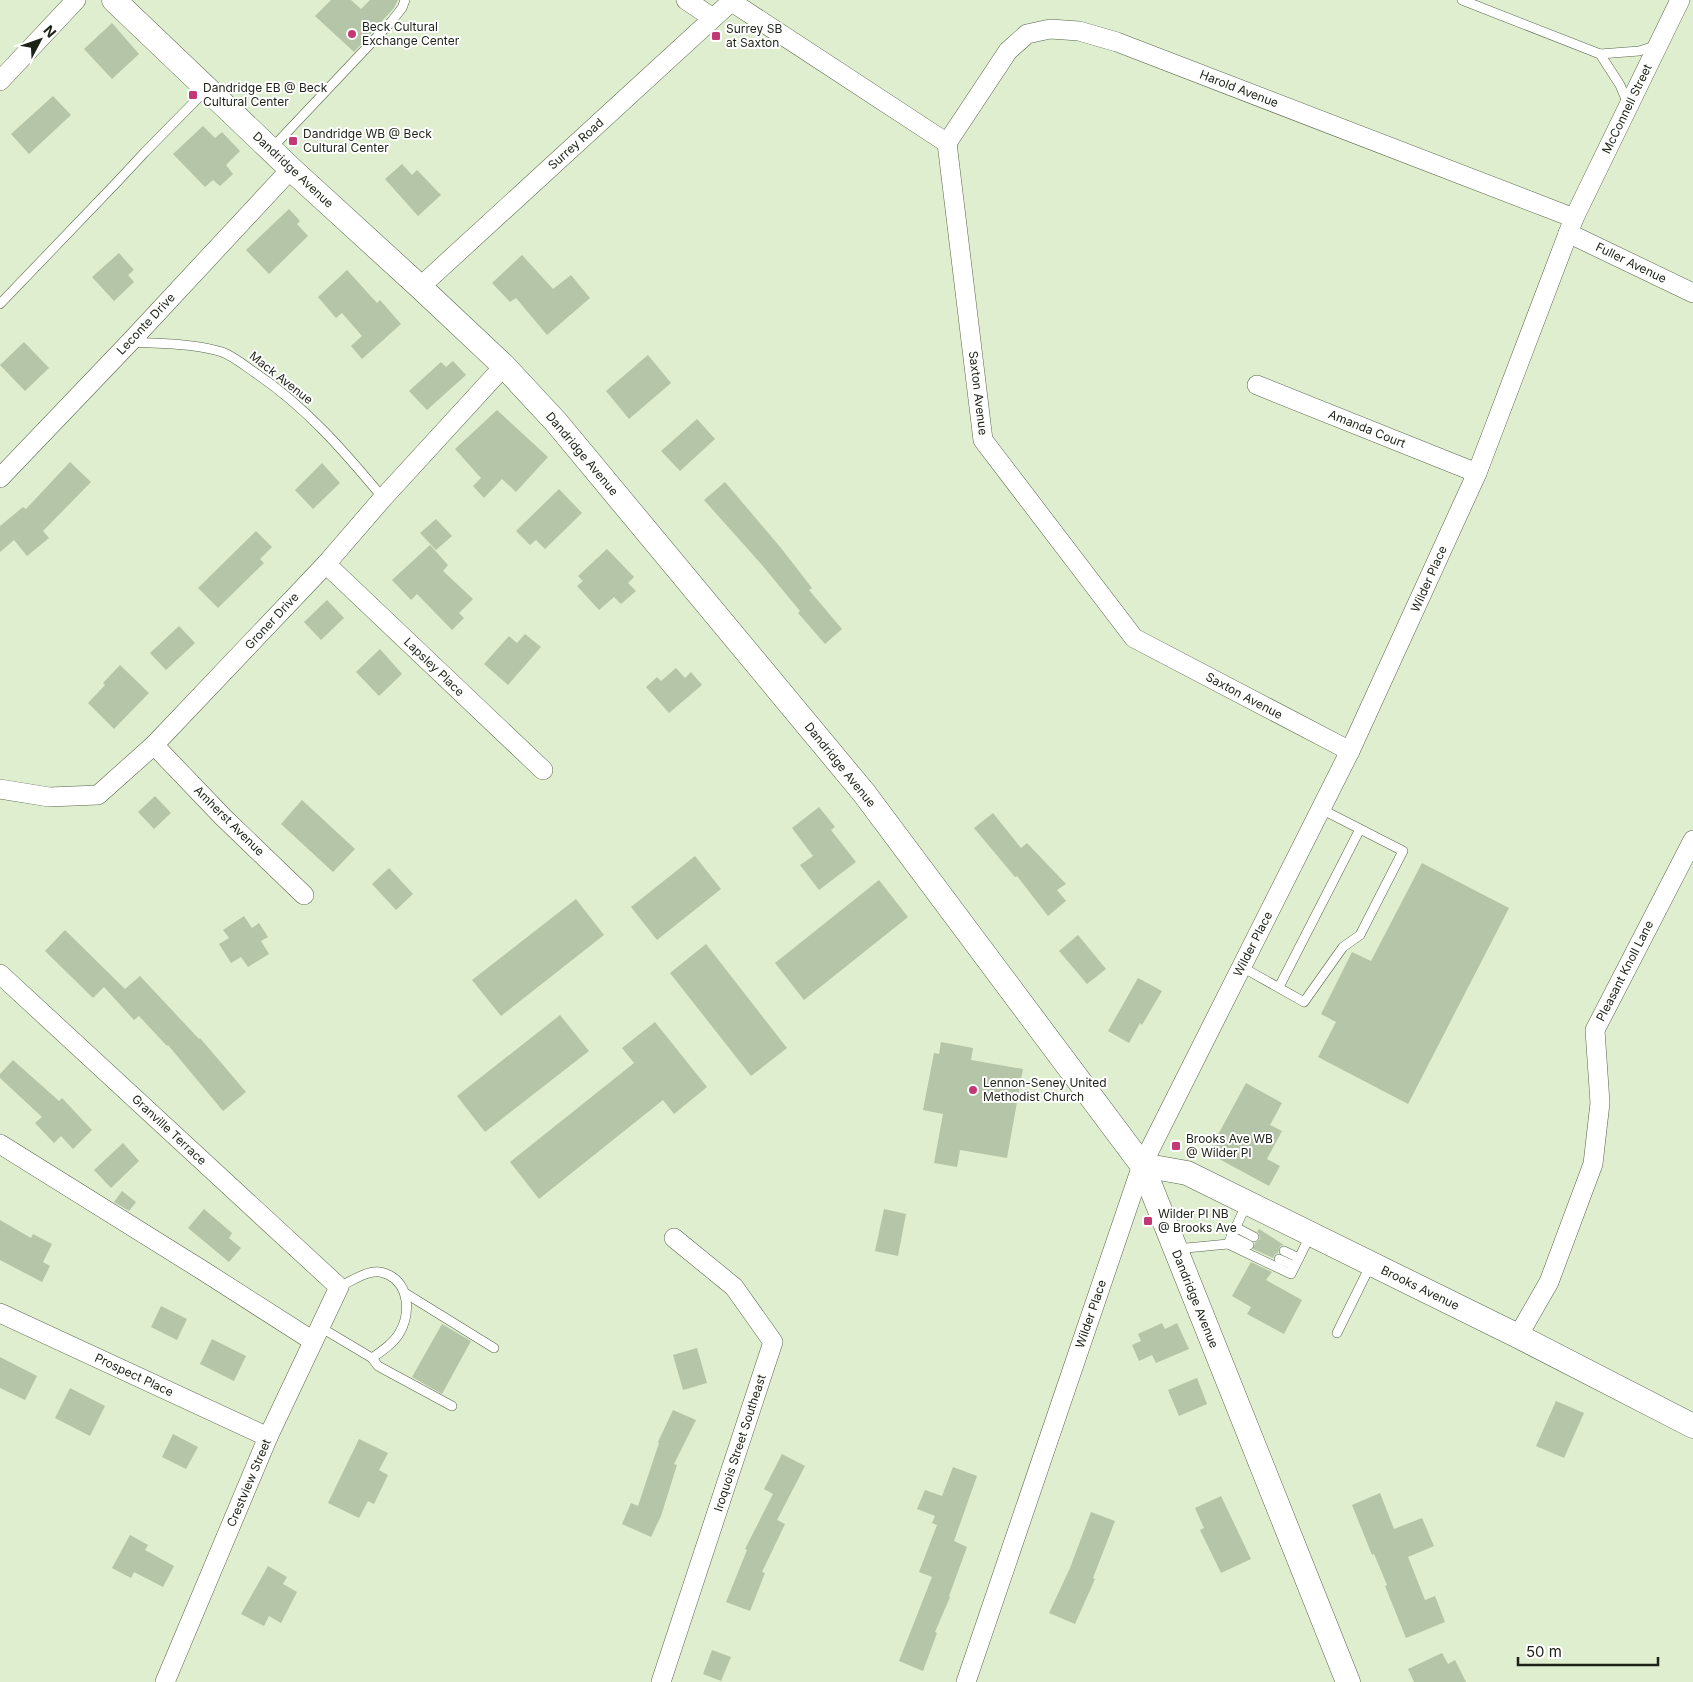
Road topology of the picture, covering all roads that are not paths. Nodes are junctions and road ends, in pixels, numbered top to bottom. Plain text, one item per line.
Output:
1 (76, 0) edge
2 (114, 0) edge
3 (405, 0) edge
4 (686, 0) edge
5 (1462, 0) edge
6 (1680, 0) edge
7 (732, 1) edge
8 (713, 18) junction
9 (1658, 46) junction
10 (1600, 54) junction
11 (0, 81) edge
12 (207, 89) junction
13 (1629, 106) junction
14 (947, 143) junction
15 (271, 149) junction
16 (291, 169) junction
17 (1571, 225) junction
18 (420, 287) junction
19 (1693, 293) edge
20 (0, 304) edge
21 (130, 342) junction
22 (504, 366) junction
23 (1257, 385) dead end
24 (1476, 473) junction
25 (0, 478) edge
26 (383, 498) junction
27 (326, 564) junction
28 (154, 745) junction
29 (1350, 751) junction
30 (543, 770) dead end
31 (0, 789) edge
32 (1321, 809) junction
33 (1360, 829) junction
34 (1693, 840) edge
35 (304, 895) dead end
36 (1242, 967) junction
37 (0, 974) edge
38 (1279, 988) junction
39 (0, 1144) edge
40 (1142, 1165) junction
41 (1247, 1202) junction
42 (1235, 1227) junction
43 (1311, 1234) junction
44 (674, 1238) dead end
45 (1229, 1240) junction
46 (1175, 1249) junction
47 (1284, 1251) dead end
48 (1279, 1259) dead end
49 (1297, 1262) junction
50 (1371, 1263) junction
51 (339, 1287) junction
52 (405, 1294) junction
53 (0, 1313) edge
54 (1337, 1332) dead end
55 (317, 1334) junction
56 (1518, 1336) junction
57 (494, 1348) dead end
58 (372, 1358) junction
59 (452, 1406) dead end
60 (1693, 1426) edge
61 (268, 1438) junction
62 (165, 1682) edge
63 (661, 1682) edge
64 (966, 1682) edge
65 (1348, 1682) edge

1 - 11 street
2 - 12 street, Dandridge Avenue
3 - 15 lane
4 - 8 street
5 - 10 lane
6 - 9 street, McConnell Street
7 - 8 street, Surrey Road
7 - 14 street
8 - 18 street, Surrey Road
9 - 10 lane
9 - 13 street, McConnell Street
10 - 13 lane
12 - 15 street, Dandridge Avenue
12 - 20 lane
13 - 17 street, McConnell Street
14 - 17 street, Harold Avenue
14 - 29 street, Saxton Avenue
15 - 16 street, Dandridge Avenue
16 - 18 street, Dandridge Avenue
16 - 21 street, Leconte Drive
17 - 19 street, Fuller Avenue
17 - 24 street, Wilder Place
18 - 22 street, Dandridge Avenue
21 - 25 street, Leconte Drive
21 - 26 lane, Mack Avenue
22 - 26 street, Groner Drive
22 - 40 street, Dandridge Avenue
23 - 24 street, Amanda Court
24 - 29 street, Wilder Place
26 - 27 street, Groner Drive
27 - 28 street, Groner Drive
27 - 30 street, Lapsley Place
28 - 31 street, Groner Drive
28 - 35 street, Amherst Avenue
29 - 32 street, Wilder Place
32 - 33 lane
32 - 36 street, Wilder Place
33 - 38 lane
33 - 38 lane
34 - 56 street, Pleasant Knoll Lane
36 - 38 lane
36 - 40 street, Wilder Place
37 - 51 street, Granville Terrace
39 - 55 street
40 - 41 street, Brooks Avenue
40 - 46 street, Dandridge Avenue
40 - 64 street, Wilder Place
41 - 42 lane
41 - 43 street, Brooks Avenue
42 - 45 lane
42 - 45 lane
43 - 49 lane
43 - 50 street, Brooks Avenue
44 - 63 street, Iroquois Street Southeast
45 - 46 lane
45 - 49 lane
46 - 65 street, Dandridge Avenue
47 - 49 lane
48 - 49 lane
50 - 54 lane
50 - 56 street, Brooks Avenue
51 - 52 lane
51 - 55 street, Crestview Street
52 - 57 lane
52 - 58 lane
53 - 61 street, Prospect Place
55 - 58 lane
55 - 61 street, Crestview Street
56 - 60 street, Brooks Avenue
58 - 59 lane
61 - 62 street, Crestview Street

